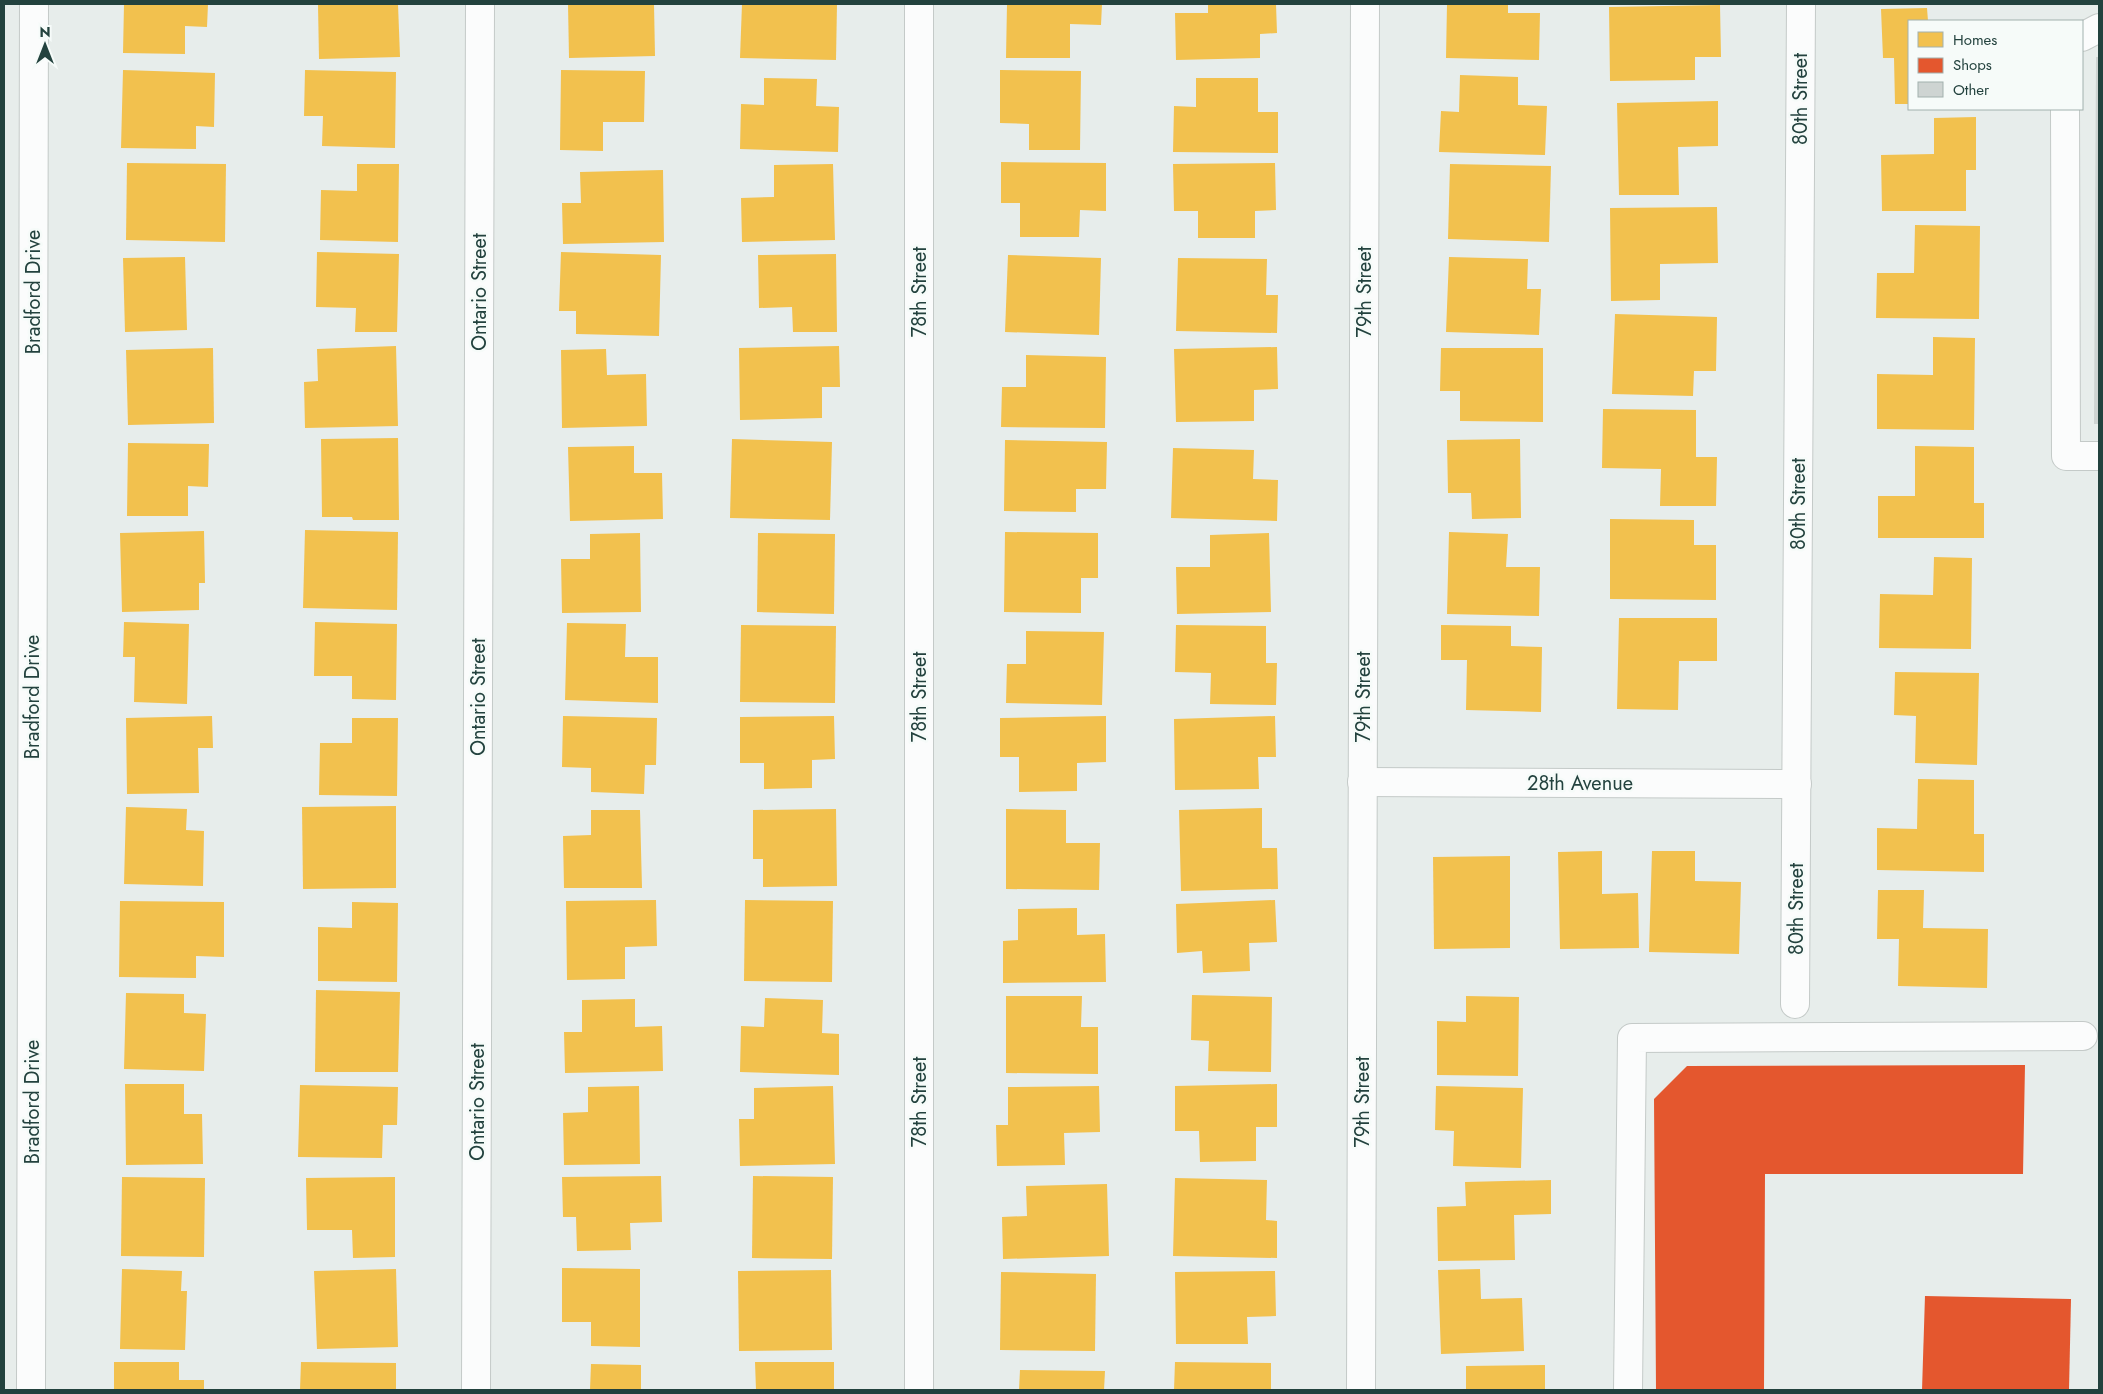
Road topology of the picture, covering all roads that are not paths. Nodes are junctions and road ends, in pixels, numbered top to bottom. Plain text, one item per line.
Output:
1 (34, 4) edge
2 (480, 4) edge
3 (919, 4) edge
4 (1365, 4) edge
5 (1801, 4) edge
6 (2099, 28) edge
7 (2083, 36) edge
8 (2065, 110) edge
9 (2099, 456) edge
10 (1362, 782) junction
11 (1797, 784) junction
12 (1796, 1004) dead end
13 (2084, 1036) dead end
14 (31, 1390) edge
15 (476, 1390) edge
16 (918, 1390) edge
17 (1361, 1390) edge
18 (1628, 1390) edge

1 - 14 street, Bradford Drive
2 - 15 street, Ontario Street
3 - 16 street, 78th Street
4 - 10 street, 79th Street
5 - 11 street, 80th Street
6 - 7 street
8 - 9 street
10 - 11 street, 28th Avenue
10 - 17 street, 79th Street
11 - 12 street, 80th Street
13 - 18 street

